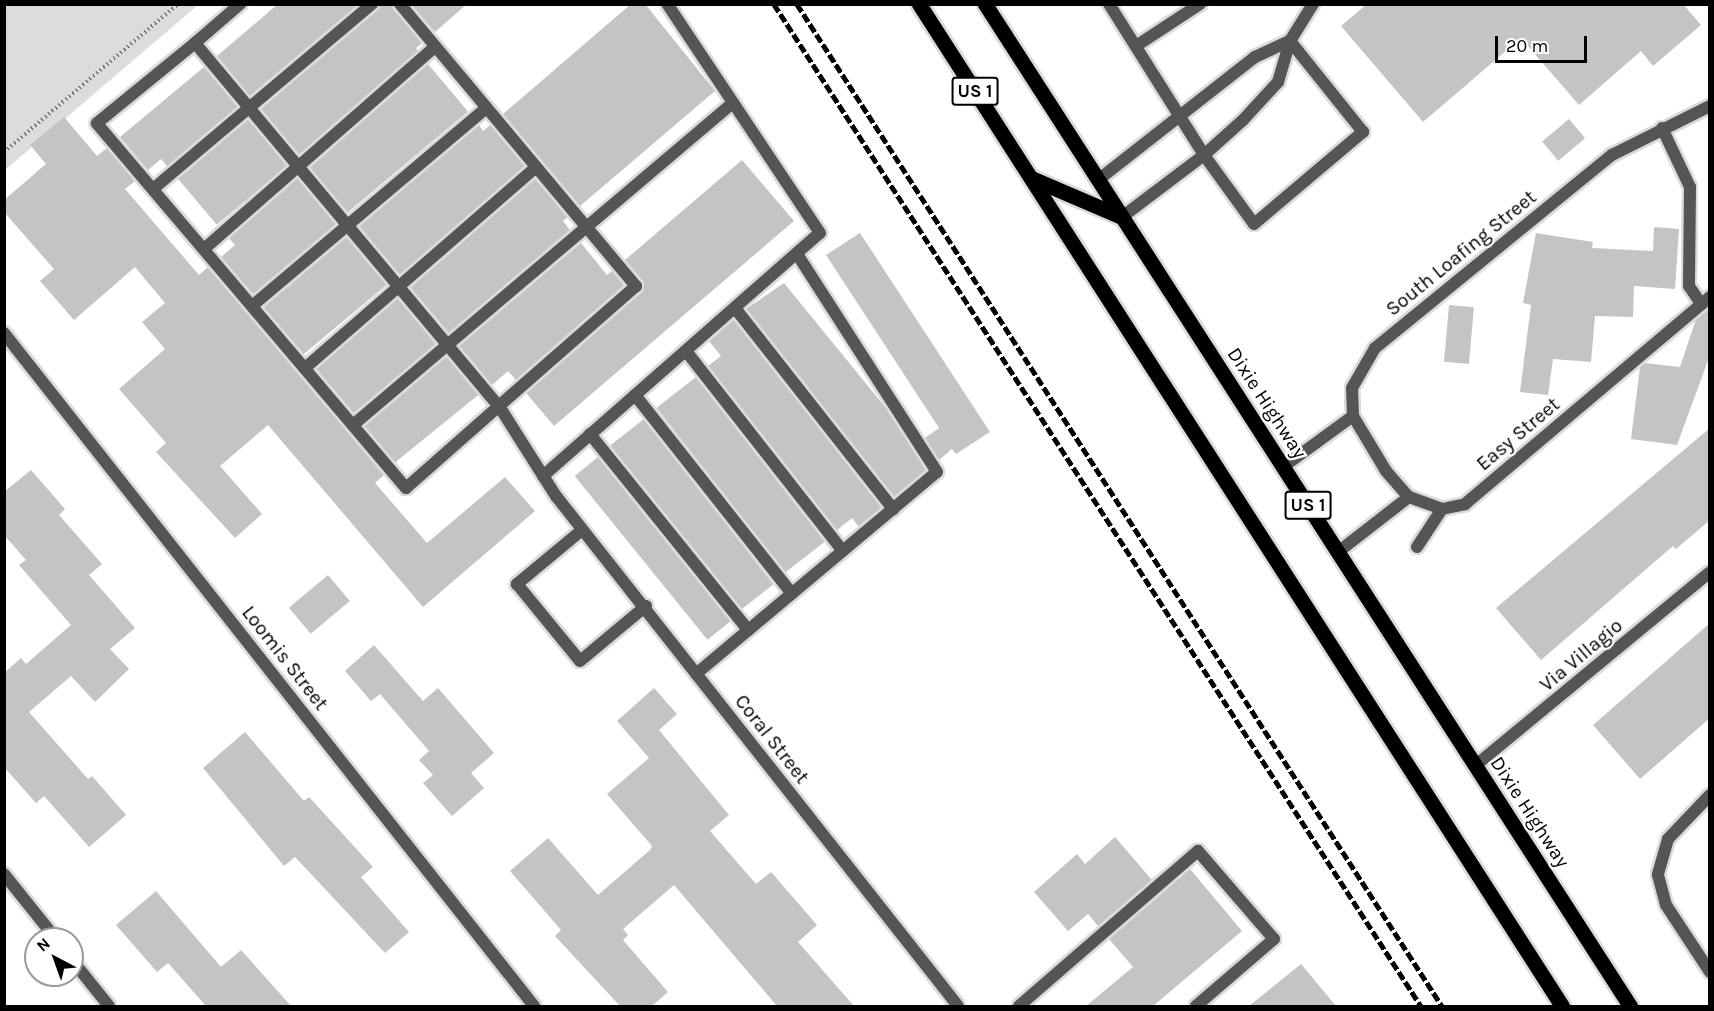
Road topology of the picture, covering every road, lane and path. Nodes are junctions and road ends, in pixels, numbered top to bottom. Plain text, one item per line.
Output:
1 (178, 4) edge
2 (240, 4) edge
3 (372, 4) edge
4 (399, 4) edge
5 (667, 4) edge
6 (919, 4) edge
7 (986, 4) edge
8 (1109, 4) edge
9 (1200, 4) edge
10 (1313, 4) edge
11 (1290, 41) junction
12 (195, 43) junction
13 (1136, 46) junction
14 (435, 47) junction
15 (733, 103) junction
16 (1710, 106) edge
17 (249, 108) junction
18 (486, 108) junction
19 (1182, 117) junction
20 (1662, 128) junction
21 (4, 152) edge
22 (1204, 155) junction
23 (298, 166) junction
24 (536, 167) junction
25 (1031, 178) junction
26 (1098, 180) junction
27 (153, 189) junction
28 (1122, 217) junction
29 (347, 225) junction
30 (586, 228) junction
31 (204, 249) junction
32 (797, 254) junction
33 (399, 287) junction
34 (1705, 301) edge
35 (252, 306) junction
36 (735, 308) junction
37 (4, 333) edge
38 (448, 345) junction
39 (686, 351) junction
40 (305, 368) junction
41 (635, 395) junction
42 (499, 406) junction
43 (1353, 416) junction
44 (353, 425) junction
45 (590, 434) junction
46 (1283, 467) junction
47 (543, 476) junction
48 (1409, 497) junction
49 (893, 509) junction
50 (1442, 509) junction
51 (582, 530) junction
52 (1417, 546) dead end
53 (843, 551) junction
54 (1338, 552) junction
55 (1710, 572) edge
56 (792, 594) junction
57 (646, 606) junction
58 (748, 630) junction
59 (696, 674) junction
60 (1476, 765) junction
61 (1710, 795) edge
62 (4, 874) edge
63 (46, 927) edge
64 (1710, 972) edge
65 (84, 975) edge
66 (109, 1006) edge
67 (534, 1006) edge
68 (958, 1006) edge
69 (1019, 1006) edge
70 (1196, 1006) edge
71 (1562, 1006) edge
72 (1630, 1006) edge

1 - 21 path
2 - 12 street
3 - 17 street
4 - 14 street
5 - 15 street
6 - 25 main road, US 1
7 - 26 main road, Dixie Highway / US 1
8 - 13 street
9 - 13 street
10 - 11 street
11 - 19 street
11 - 22 street
11 - 22 street
12 - 17 street, Coral Street
12 - 27 street
13 - 19 street
14 - 18 street
14 - 23 street
15 - 30 street
15 - 32 street
16 - 20 street, South Loafing Street
17 - 23 street, Coral Street
17 - 27 street
18 - 24 street
18 - 29 street
19 - 22 street
19 - 26 street
20 - 34 street
20 - 43 street, South Loafing Street
22 - 28 street
23 - 29 street, Coral Street
23 - 31 street
24 - 30 street
24 - 33 street
25 - 28 main road
25 - 71 main road, US 1
26 - 28 main road, Dixie Highway / US 1
27 - 31 street
28 - 46 main road, Dixie Highway / US 1
29 - 33 street, Coral Street
29 - 35 street
30 - 38 street
30 - 42 street
31 - 35 street
32 - 36 street
32 - 49 street
33 - 38 street, Coral Street
33 - 40 street
34 - 50 street, Easy Street
35 - 40 street
36 - 39 street
36 - 49 street
37 - 67 street, Loomis Street
38 - 42 street, Coral Street
38 - 44 street
39 - 41 street
39 - 53 street
40 - 44 street
41 - 45 street
41 - 56 street
42 - 44 street
42 - 47 street, Coral Street
43 - 46 street
43 - 48 street
45 - 47 street
45 - 58 street
46 - 54 main road, Dixie Highway / US 1
47 - 51 street, Coral Street
48 - 50 street
48 - 54 street
49 - 53 street
50 - 52 street
51 - 57 street, Coral Street
51 - 57 street
53 - 56 street
54 - 60 main road, Dixie Highway / US 1
55 - 60 street, Via Villagio
56 - 58 street
57 - 59 street, Coral Street
58 - 59 street
59 - 68 street, Coral Street
60 - 72 main road, Dixie Highway / US 1
61 - 64 street
62 - 63 street
65 - 66 street
69 - 70 street

